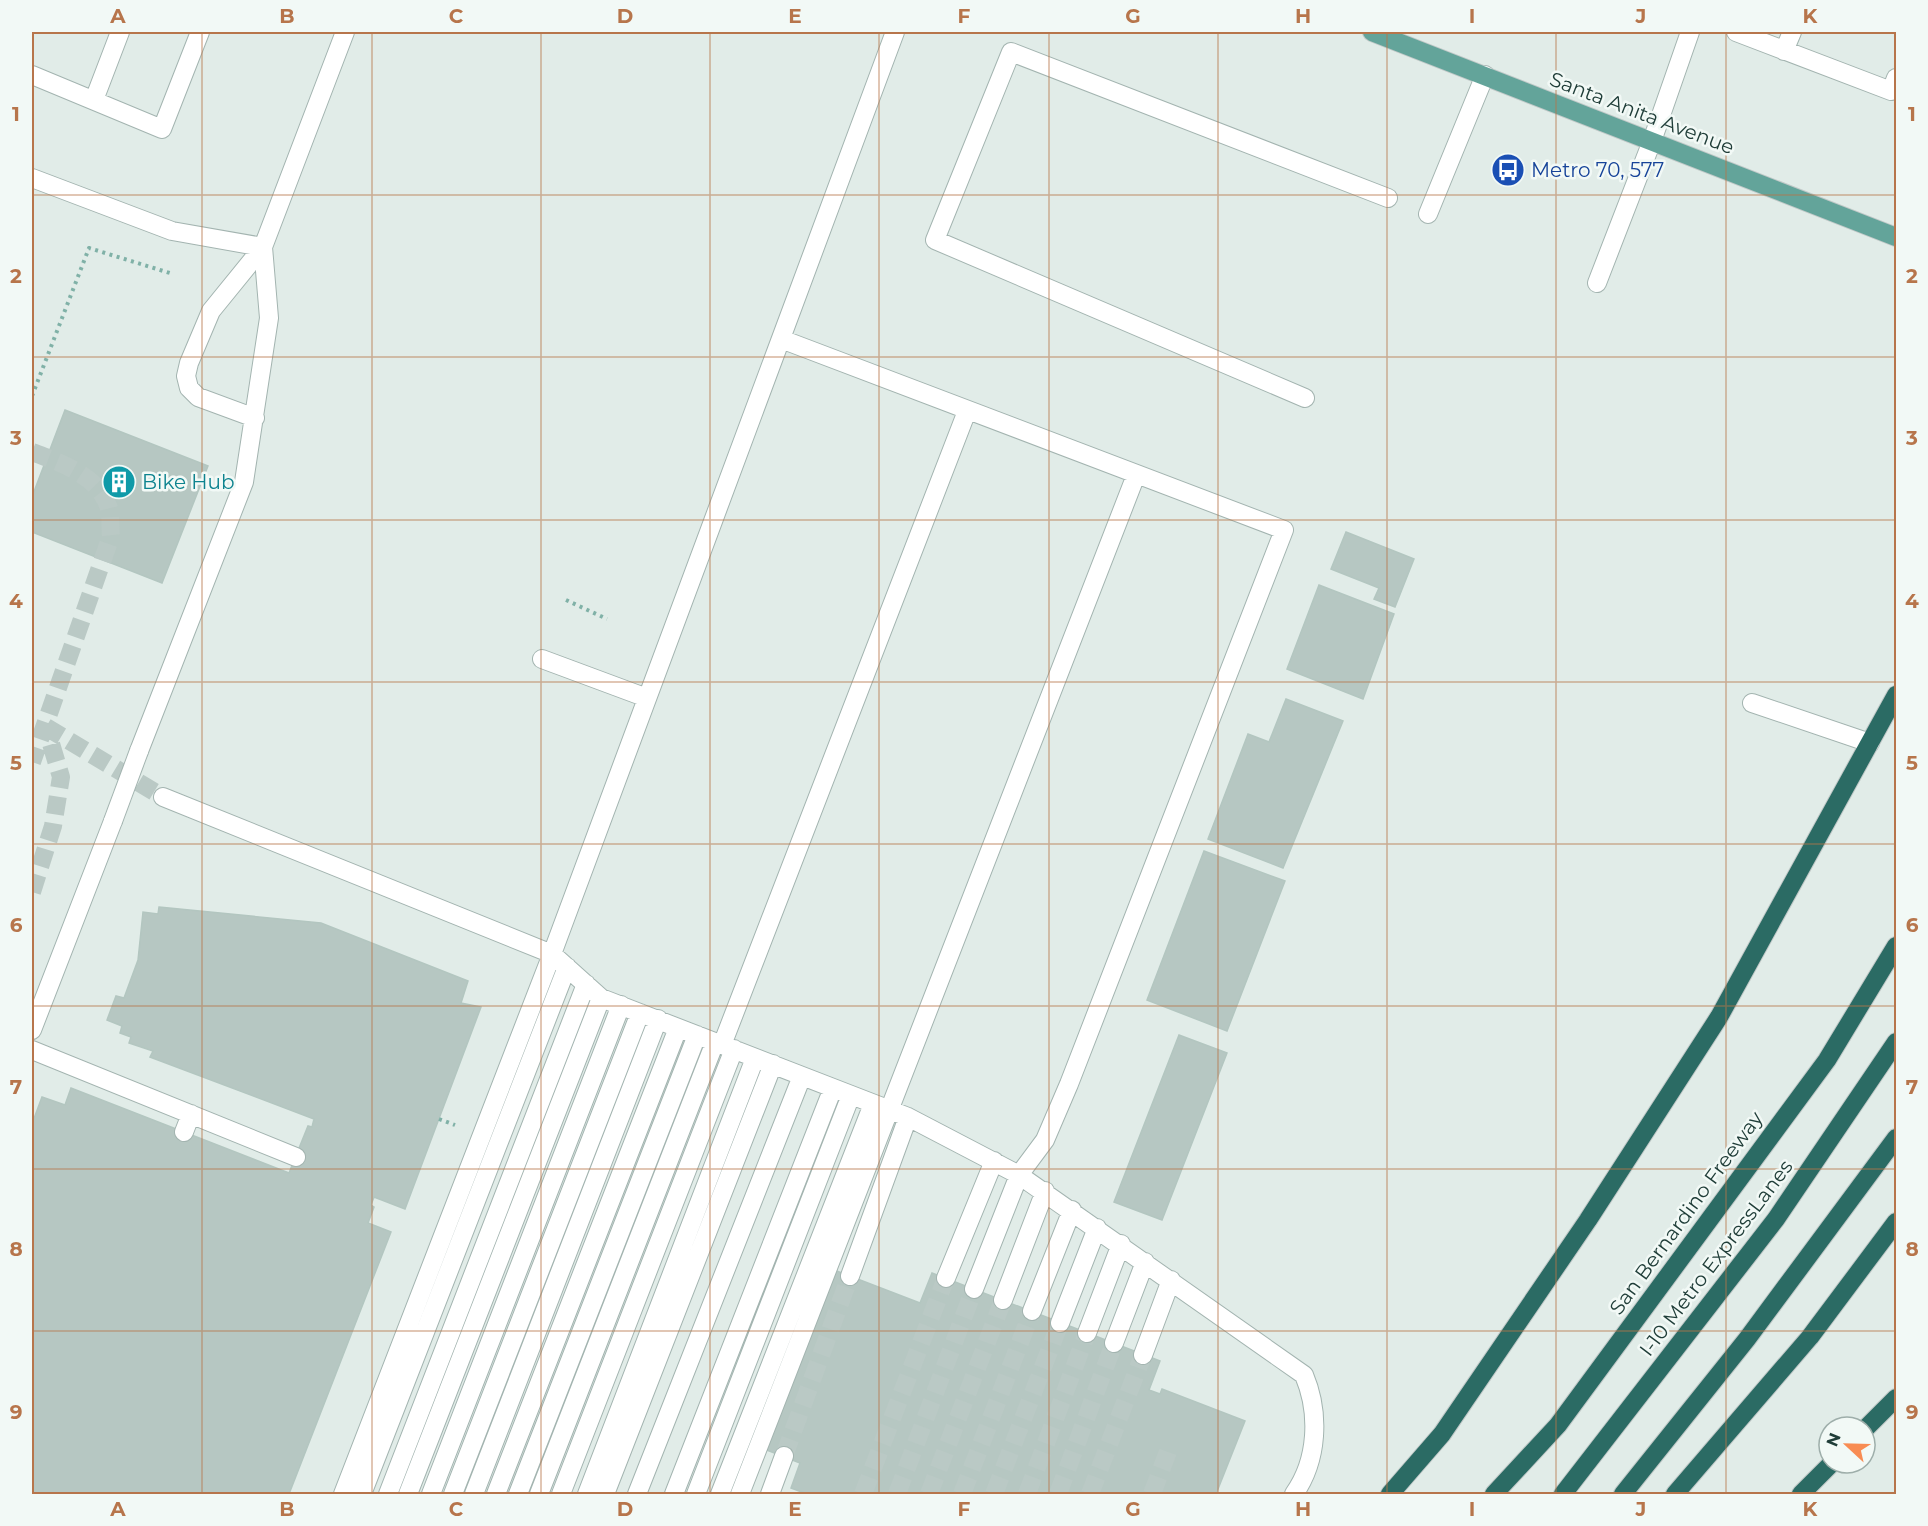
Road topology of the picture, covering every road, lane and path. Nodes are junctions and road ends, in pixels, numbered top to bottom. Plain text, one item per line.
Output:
1 (120, 32) edge
2 (200, 32) edge
3 (345, 32) edge
4 (895, 32) edge
5 (1690, 32) edge
6 (1736, 32) edge
7 (1792, 32) edge
8 (1384, 34) edge
9 (1784, 51) junction
10 (32, 75) edge
11 (1485, 75) junction
12 (1895, 88) edge
13 (94, 100) junction
14 (1652, 141) junction
15 (32, 178) edge
16 (1388, 198) dead end
17 (1428, 214) dead end
18 (1896, 237) edge
19 (263, 247) junction
20 (173, 274) dead end
21 (1597, 283) dead end
22 (781, 339) junction
23 (32, 396) edge
24 (1305, 398) dead end
25 (968, 411) junction
26 (255, 418) junction
27 (1136, 475) junction
28 (566, 600) dead end
29 (607, 618) dead end
30 (542, 659) dead end
31 (1896, 695) edge
32 (647, 698) junction
33 (1752, 703) dead end
34 (1870, 743) junction
35 (163, 797) tunnel mouth
36 (1896, 946) edge
37 (552, 954) junction
38 (567, 967) junction
39 (586, 984) junction
40 (602, 998) junction
41 (621, 1005) junction
42 (640, 1013) junction
43 (658, 1019) junction
44 (678, 1028) junction
45 (32, 1030) edge
46 (697, 1035) junction
47 (1896, 1042) edge
48 (724, 1045) junction
49 (32, 1050) edge
50 (755, 1058) junction
51 (773, 1064) junction
52 (802, 1076) junction
53 (833, 1088) junction
54 (851, 1095) junction
55 (891, 1110) junction
56 (191, 1114) junction
57 (184, 1132) dead end
58 (1896, 1138) edge
59 (296, 1157) dead end
60 (994, 1161) junction
61 (1019, 1175) junction
62 (1045, 1191) junction
63 (1072, 1210) junction
64 (1896, 1222) edge
65 (1097, 1228) junction
66 (1121, 1245) junction
67 (1145, 1262) junction
68 (850, 1276) tunnel mouth
69 (946, 1278) tunnel mouth
70 (1171, 1280) junction
71 (974, 1289) tunnel mouth
72 (1003, 1300) tunnel mouth
73 (1032, 1311) tunnel mouth
74 (1060, 1323) tunnel mouth
75 (1087, 1333) tunnel mouth
76 (1114, 1343) tunnel mouth
77 (1143, 1355) tunnel mouth
78 (1896, 1398) edge
79 (1877, 1418) edge
80 (784, 1456) tunnel mouth
81 (1820, 1475) edge
82 (343, 1494) edge
83 (362, 1494) edge
84 (388, 1494) edge
85 (408, 1494) edge
86 (431, 1494) edge
87 (453, 1494) edge
88 (474, 1494) edge
89 (496, 1494) edge
90 (518, 1494) edge
91 (539, 1494) edge
92 (561, 1494) edge
93 (587, 1494) edge
94 (605, 1494) edge
95 (637, 1494) edge
96 (674, 1494) edge
97 (696, 1494) edge
98 (720, 1494) edge
99 (740, 1494) edge
100 (770, 1494) edge
101 (1294, 1494) edge
102 (1390, 1494) edge
103 (1494, 1494) edge
104 (1563, 1494) edge
105 (1623, 1494) edge
106 (1675, 1494) edge
107 (1801, 1494) edge

1 - 13 street
2 - 13 street
3 - 19 street
4 - 22 street
5 - 14 street
6 - 9 street
7 - 9 street
8 - 11 main road, Santa Anita Avenue
9 - 12 street
10 - 13 street
11 - 14 main road, Santa Anita Avenue
11 - 17 street
14 - 18 main road, Santa Anita Avenue
14 - 21 street
15 - 19 street
16 - 24 street
19 - 26 street
19 - 26 street
20 - 23 path
22 - 25 street
22 - 32 street
25 - 27 street
25 - 48 street
26 - 45 street, bridge
27 - 55 street
27 - 61 street
28 - 29 path
30 - 32 street
31 - 34 highway
32 - 37 street
33 - 34 street
34 - 102 highway
35 - 37 street
36 - 103 highway, San Bernardino Freeway
37 - 38 street
37 - 82 street
38 - 39 street
38 - 83 street
39 - 40 street
39 - 84 street
40 - 41 street
40 - 85 street
41 - 42 street
41 - 86 street
42 - 43 street
42 - 87 street
43 - 44 street
43 - 88 street
44 - 46 street
44 - 89 street
46 - 48 street
46 - 90 street
47 - 104 highway, I-10 Metro ExpressLanes
48 - 50 street
48 - 91 street
48 - 92 street
49 - 56 street
50 - 51 street
50 - 93 street
51 - 52 street
51 - 94 street
52 - 53 street
52 - 95 street
53 - 54 street
53 - 96 street
54 - 55 street
54 - 97 street
55 - 60 street
55 - 68 street
55 - 98 street
55 - 99 street
56 - 57 street
56 - 59 street
58 - 105 highway
60 - 61 street
60 - 69 street
61 - 62 street
61 - 71 street
62 - 63 street
62 - 72 street
63 - 65 street
63 - 73 street
64 - 106 highway
65 - 66 street
65 - 74 street
66 - 67 street
66 - 75 street
67 - 70 street
67 - 76 street
70 - 77 street
70 - 101 street
78 - 79 highway
80 - 100 street
81 - 107 highway

